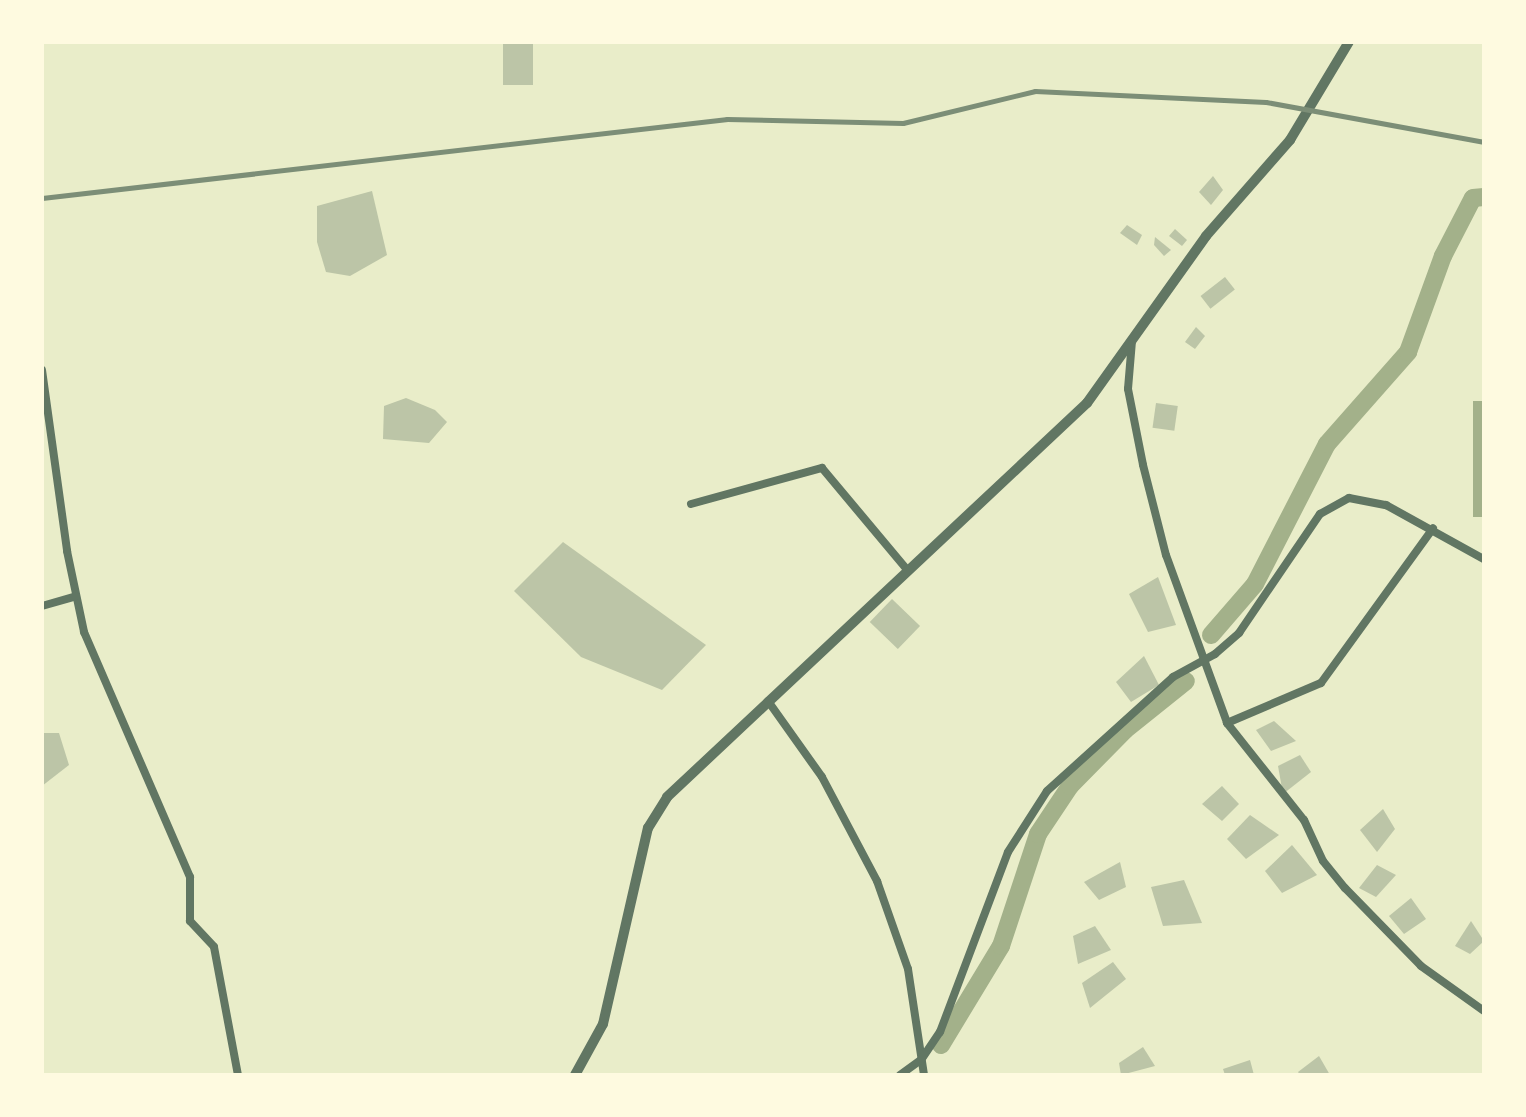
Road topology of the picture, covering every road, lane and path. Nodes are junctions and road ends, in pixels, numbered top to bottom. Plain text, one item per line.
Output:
1 (1349, 42) edge
2 (1132, 339) junction
3 (42, 370) edge
4 (691, 504) dead end
5 (1433, 528) junction
6 (1484, 559) edge
7 (908, 571) junction
8 (76, 596) junction
9 (42, 606) edge
10 (1207, 655) junction
11 (768, 701) junction
12 (1227, 723) junction
13 (1484, 1011) edge
14 (921, 1060) junction
15 (238, 1075) edge
16 (575, 1075) edge
17 (900, 1075) edge
18 (924, 1075) edge

1 - 2 street
2 - 7 street
2 - 10 street
3 - 8 street
4 - 7 street
5 - 6 street
5 - 10 street
5 - 12 street
7 - 11 street
8 - 9 street
8 - 15 street
10 - 12 street
10 - 14 street
11 - 14 street
11 - 16 street
12 - 13 street
14 - 17 street
14 - 18 street

